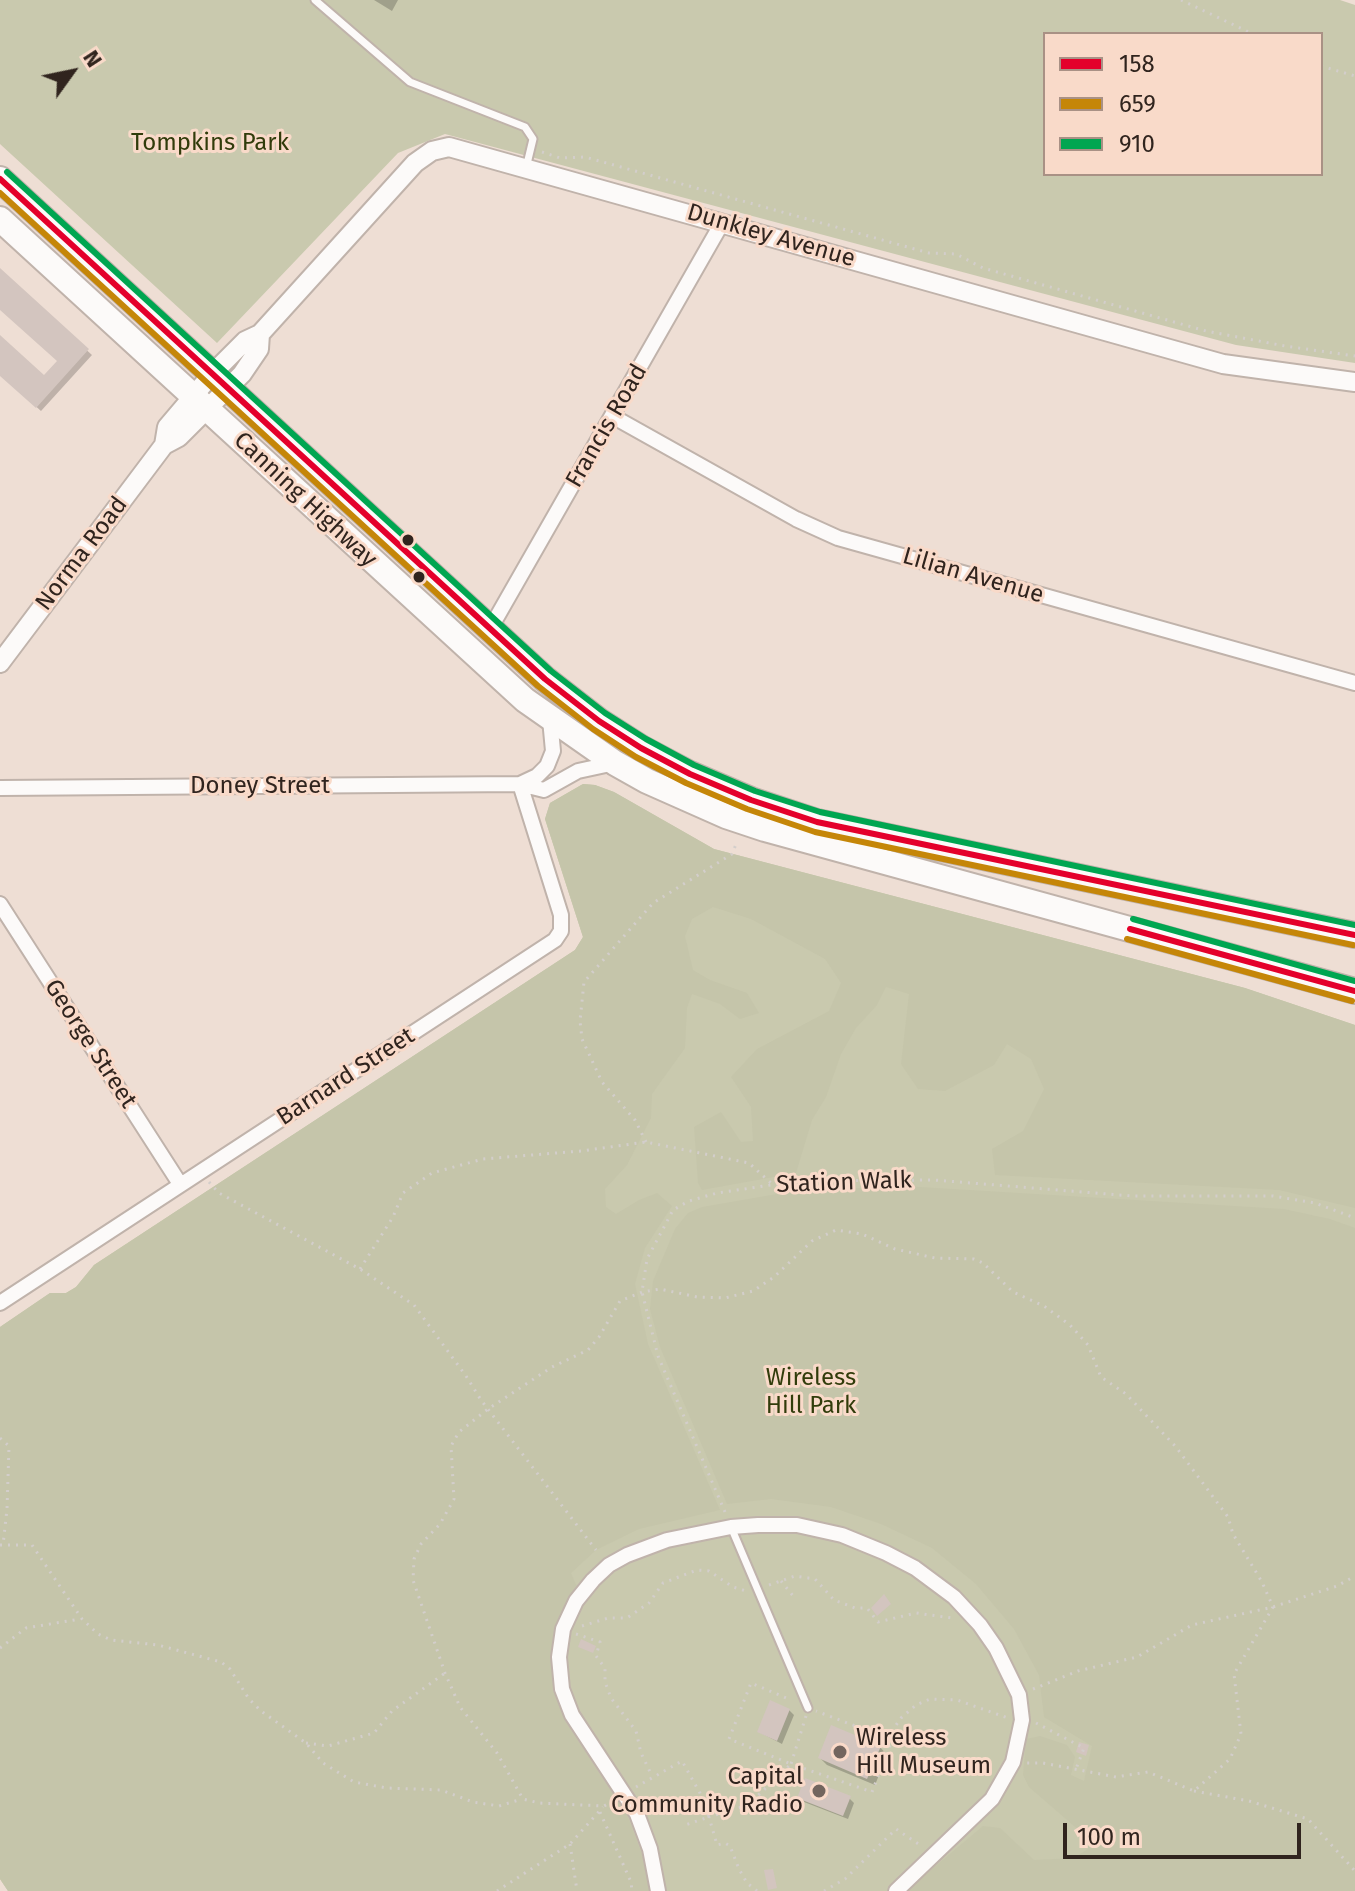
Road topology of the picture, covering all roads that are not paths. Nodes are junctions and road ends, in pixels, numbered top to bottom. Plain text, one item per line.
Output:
1 (315, 0) edge
2 (526, 168) junction
3 (0, 179) edge
4 (0, 219) edge
5 (722, 223) junction
6 (220, 382) junction
7 (1355, 382) edge
8 (200, 403) junction
9 (612, 416) junction
10 (490, 629) junction
11 (0, 663) edge
12 (1355, 683) edge
13 (550, 719) junction
14 (615, 763) junction
15 (520, 784) junction
16 (0, 788) edge
17 (0, 904) edge
18 (1355, 935) edge
19 (1355, 991) edge
20 (180, 1184) junction
21 (0, 1303) edge
22 (731, 1527) junction
23 (808, 1708) road end
24 (658, 1891) edge
25 (896, 1891) edge

1 - 2 lane
2 - 5 street, Dunkley Avenue
2 - 6 street, Dunkley Avenue
3 - 6 highway, Canning Highway
4 - 8 highway, Canning Highway
5 - 7 street, Dunkley Avenue
5 - 9 street, Francis Road
6 - 8 street, Norma Road
6 - 10 highway, Canning Highway
8 - 11 street, Norma Road
8 - 13 highway, Canning Highway
9 - 10 street, Francis Road
9 - 12 street, Lilian Avenue
10 - 18 highway, Canning Highway
13 - 14 highway, Canning Highway
13 - 15 street
14 - 15 street, Doney Street
14 - 19 highway, Canning Highway
15 - 16 street, Doney Street
15 - 20 street, Barnard Street
17 - 20 street, George Street
20 - 21 street, Barnard Street
22 - 23 lane
22 - 24 street
22 - 25 street

